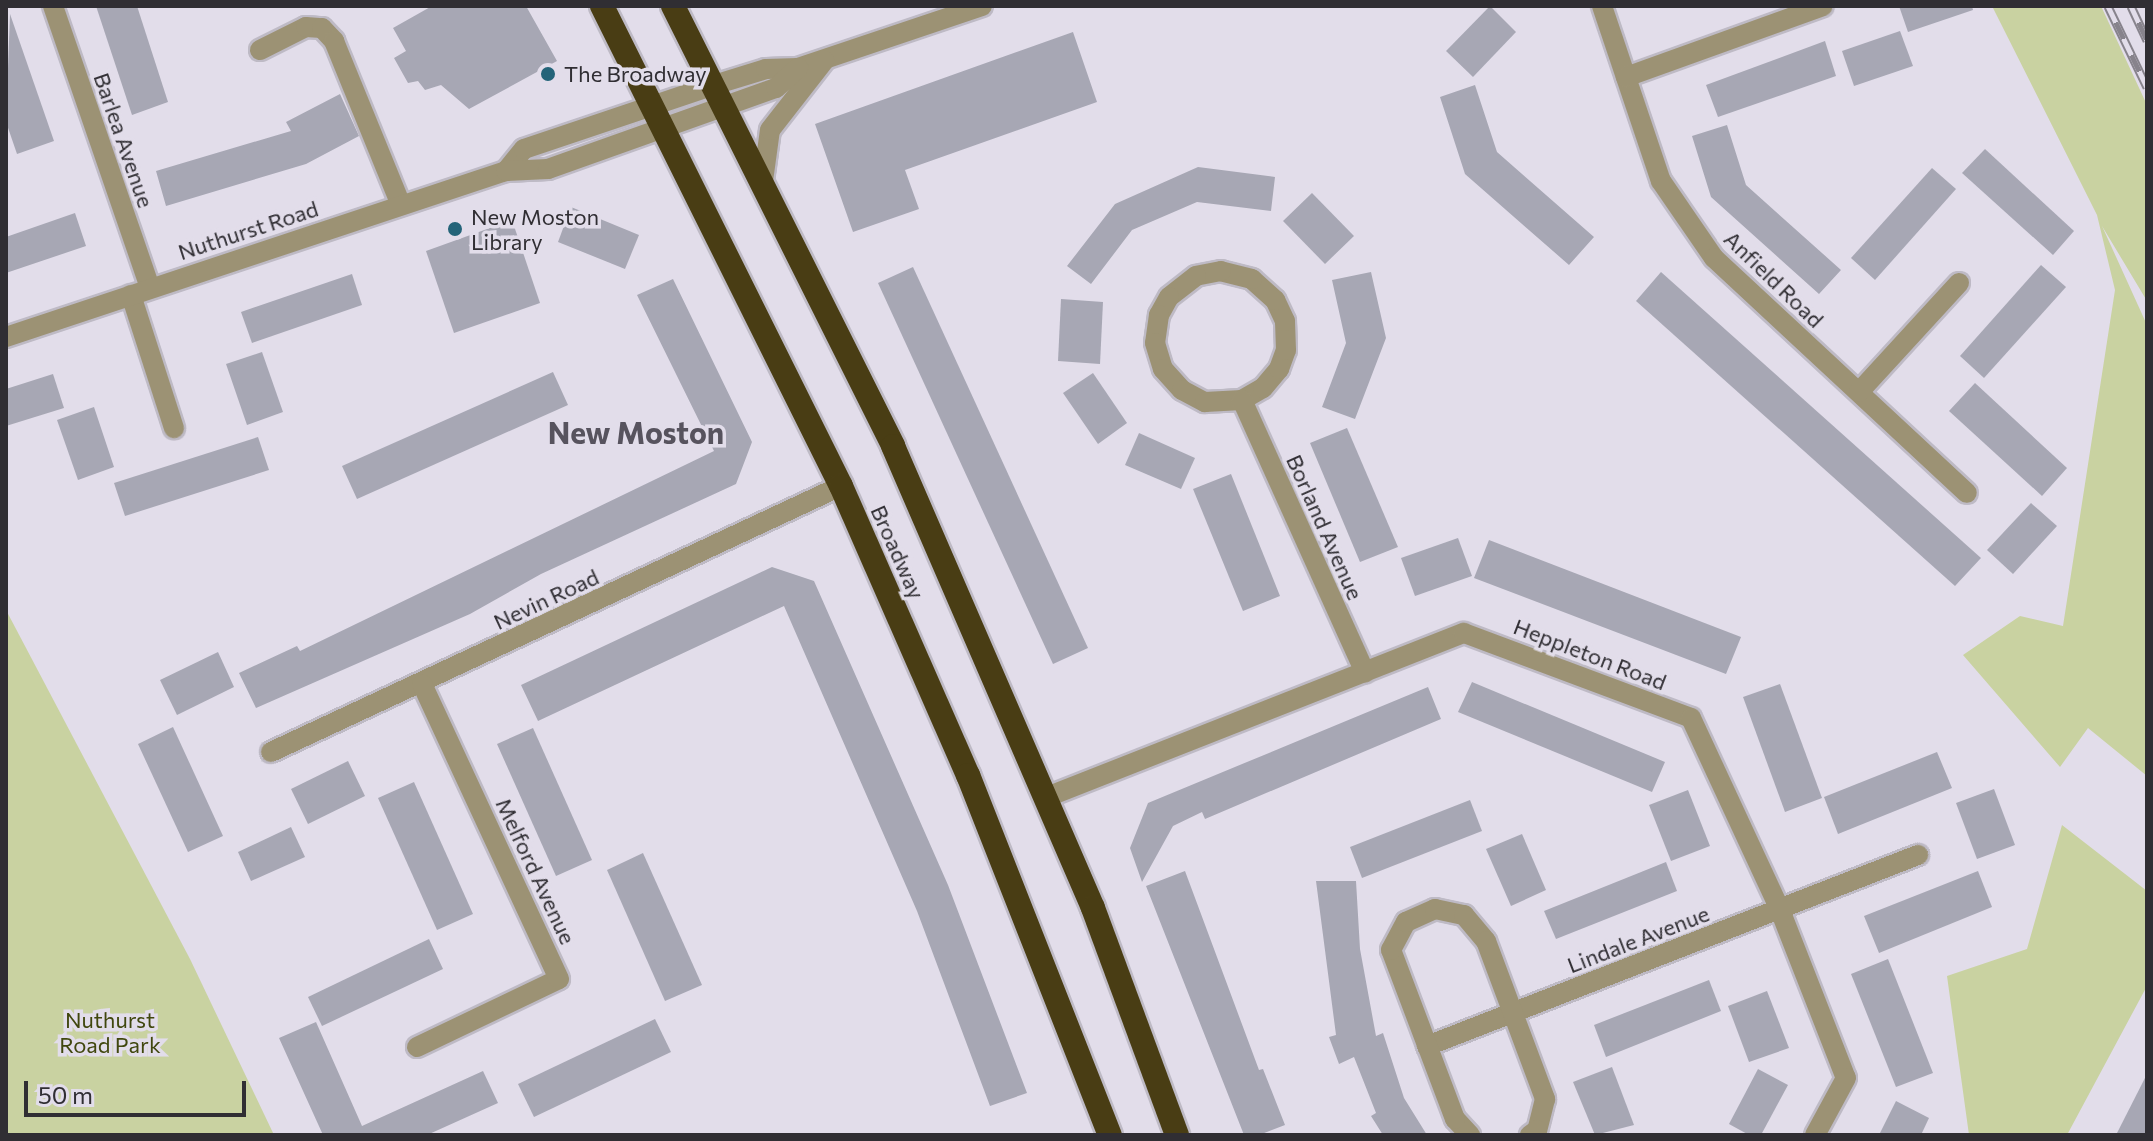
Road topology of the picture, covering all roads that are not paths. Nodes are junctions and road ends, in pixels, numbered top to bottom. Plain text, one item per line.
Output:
1 (53, 6) edge
2 (602, 6) edge
3 (673, 6) edge
4 (982, 6) edge
5 (1602, 6) edge
6 (1823, 6) edge
7 (260, 50) dead end
8 (830, 56) junction
9 (1626, 77) junction
10 (719, 96) junction
11 (653, 106) junction
12 (664, 128) junction
13 (506, 171) junction
14 (763, 181) junction
15 (401, 205) junction
16 (1959, 283) dead end
17 (141, 291) junction
18 (6, 337) edge
19 (1859, 392) junction
20 (1242, 400) junction
21 (174, 428) dead end
22 (841, 486) junction
23 (1967, 493) dead end
24 (1365, 673) junction
25 (422, 684) junction
26 (271, 752) dead end
27 (1047, 797) junction
28 (1918, 855) dead end
29 (1780, 910) junction
30 (1513, 1013) junction
31 (1427, 1046) junction
32 (417, 1047) dead end
33 (1110, 1135) edge
34 (1177, 1135) edge
35 (1470, 1135) edge
36 (1530, 1135) edge
37 (1815, 1135) edge

1 - 17 street, Barlea Avenue
2 - 11 highway, Broadway
3 - 10 highway, Broadway
4 - 8 street, Nuthurst Road
5 - 9 street, Anfield Road
6 - 9 street
7 - 15 street
8 - 10 street, Nuthurst Road
8 - 14 street
9 - 19 street, Anfield Road
10 - 11 street, Nuthurst Road
10 - 12 street, Nuthurst Road
10 - 14 highway, Broadway
11 - 12 highway, Broadway
11 - 13 street, Nuthurst Road
12 - 13 street, Nuthurst Road
12 - 22 highway, Broadway
13 - 15 street, Nuthurst Road
14 - 27 highway, Broadway
15 - 17 street, Nuthurst Road
16 - 19 street
17 - 18 street, Nuthurst Road
17 - 21 street, Barlea Avenue
19 - 23 street, Anfield Road
20 - 20 street
20 - 24 street, Borland Avenue
22 - 25 street, Nevin Road
22 - 33 highway, Broadway
24 - 27 street, Heppleton Road
24 - 29 street, Heppleton Road
25 - 26 street, Nevin Road
25 - 32 street, Melford Avenue
27 - 34 highway, Broadway
28 - 29 street, Lindale Avenue
29 - 30 street, Lindale Avenue
29 - 37 street, Heppleton Road
30 - 31 street, Lindale Avenue
30 - 31 street
30 - 36 street
31 - 35 street

